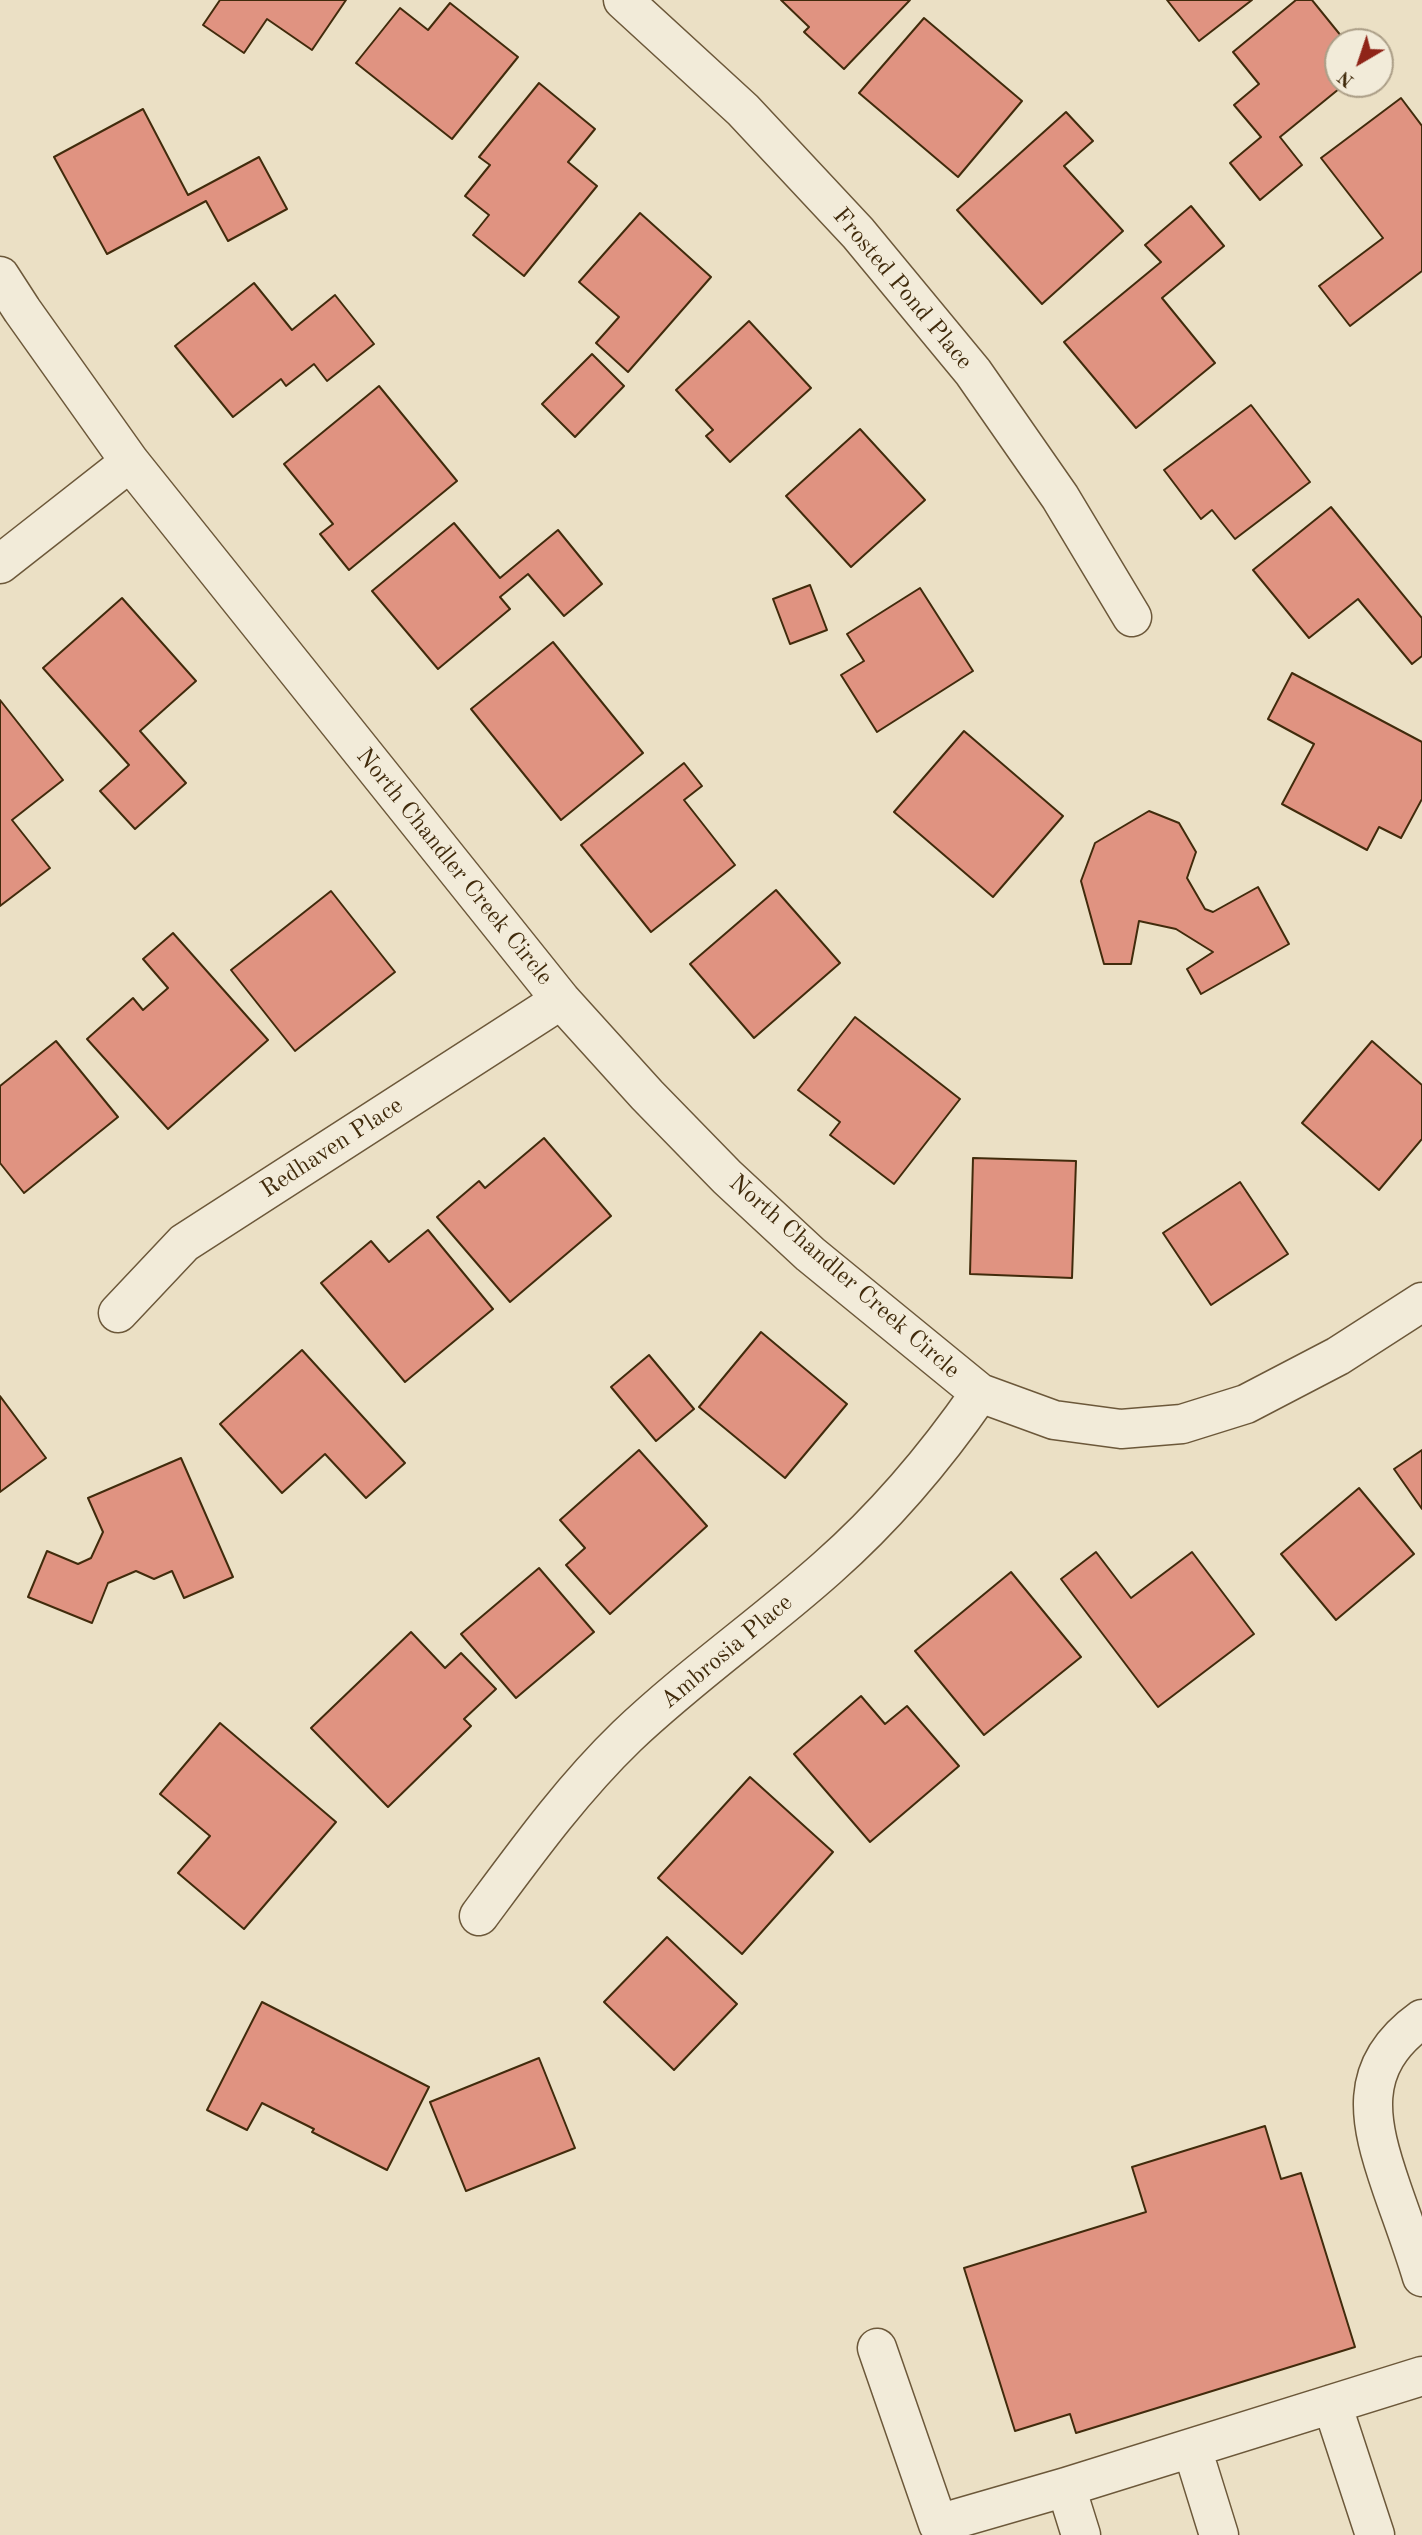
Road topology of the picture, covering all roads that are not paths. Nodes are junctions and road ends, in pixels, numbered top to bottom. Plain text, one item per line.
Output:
1 (624, 0) edge
2 (0, 276) edge
3 (130, 462) junction
4 (0, 564) edge
5 (1132, 617) dead end
6 (561, 1000) junction
7 (1422, 1302) edge
8 (118, 1313) dead end
9 (981, 1393) junction
10 (479, 1916) dead end
11 (1422, 2019) edge
12 (1421, 2272) edge
13 (877, 2348) dead end
14 (1422, 2376) edge
15 (1332, 2404) junction
16 (1192, 2448) junction
17 (1066, 2487) junction
18 (1081, 2535) edge
19 (1219, 2535) edge
20 (1376, 2535) edge

1 - 5 street, Frosted Pond Place
2 - 3 street, North Chandler Creek Circle
3 - 4 street
3 - 6 street, North Chandler Creek Circle
6 - 8 street, Redhaven Place
6 - 9 street, North Chandler Creek Circle
7 - 9 street, North Chandler Creek Circle
9 - 10 street, Ambrosia Place
11 - 12 street
13 - 17 street
14 - 15 street
15 - 16 street
15 - 20 street
16 - 17 street
16 - 19 street
17 - 18 street

